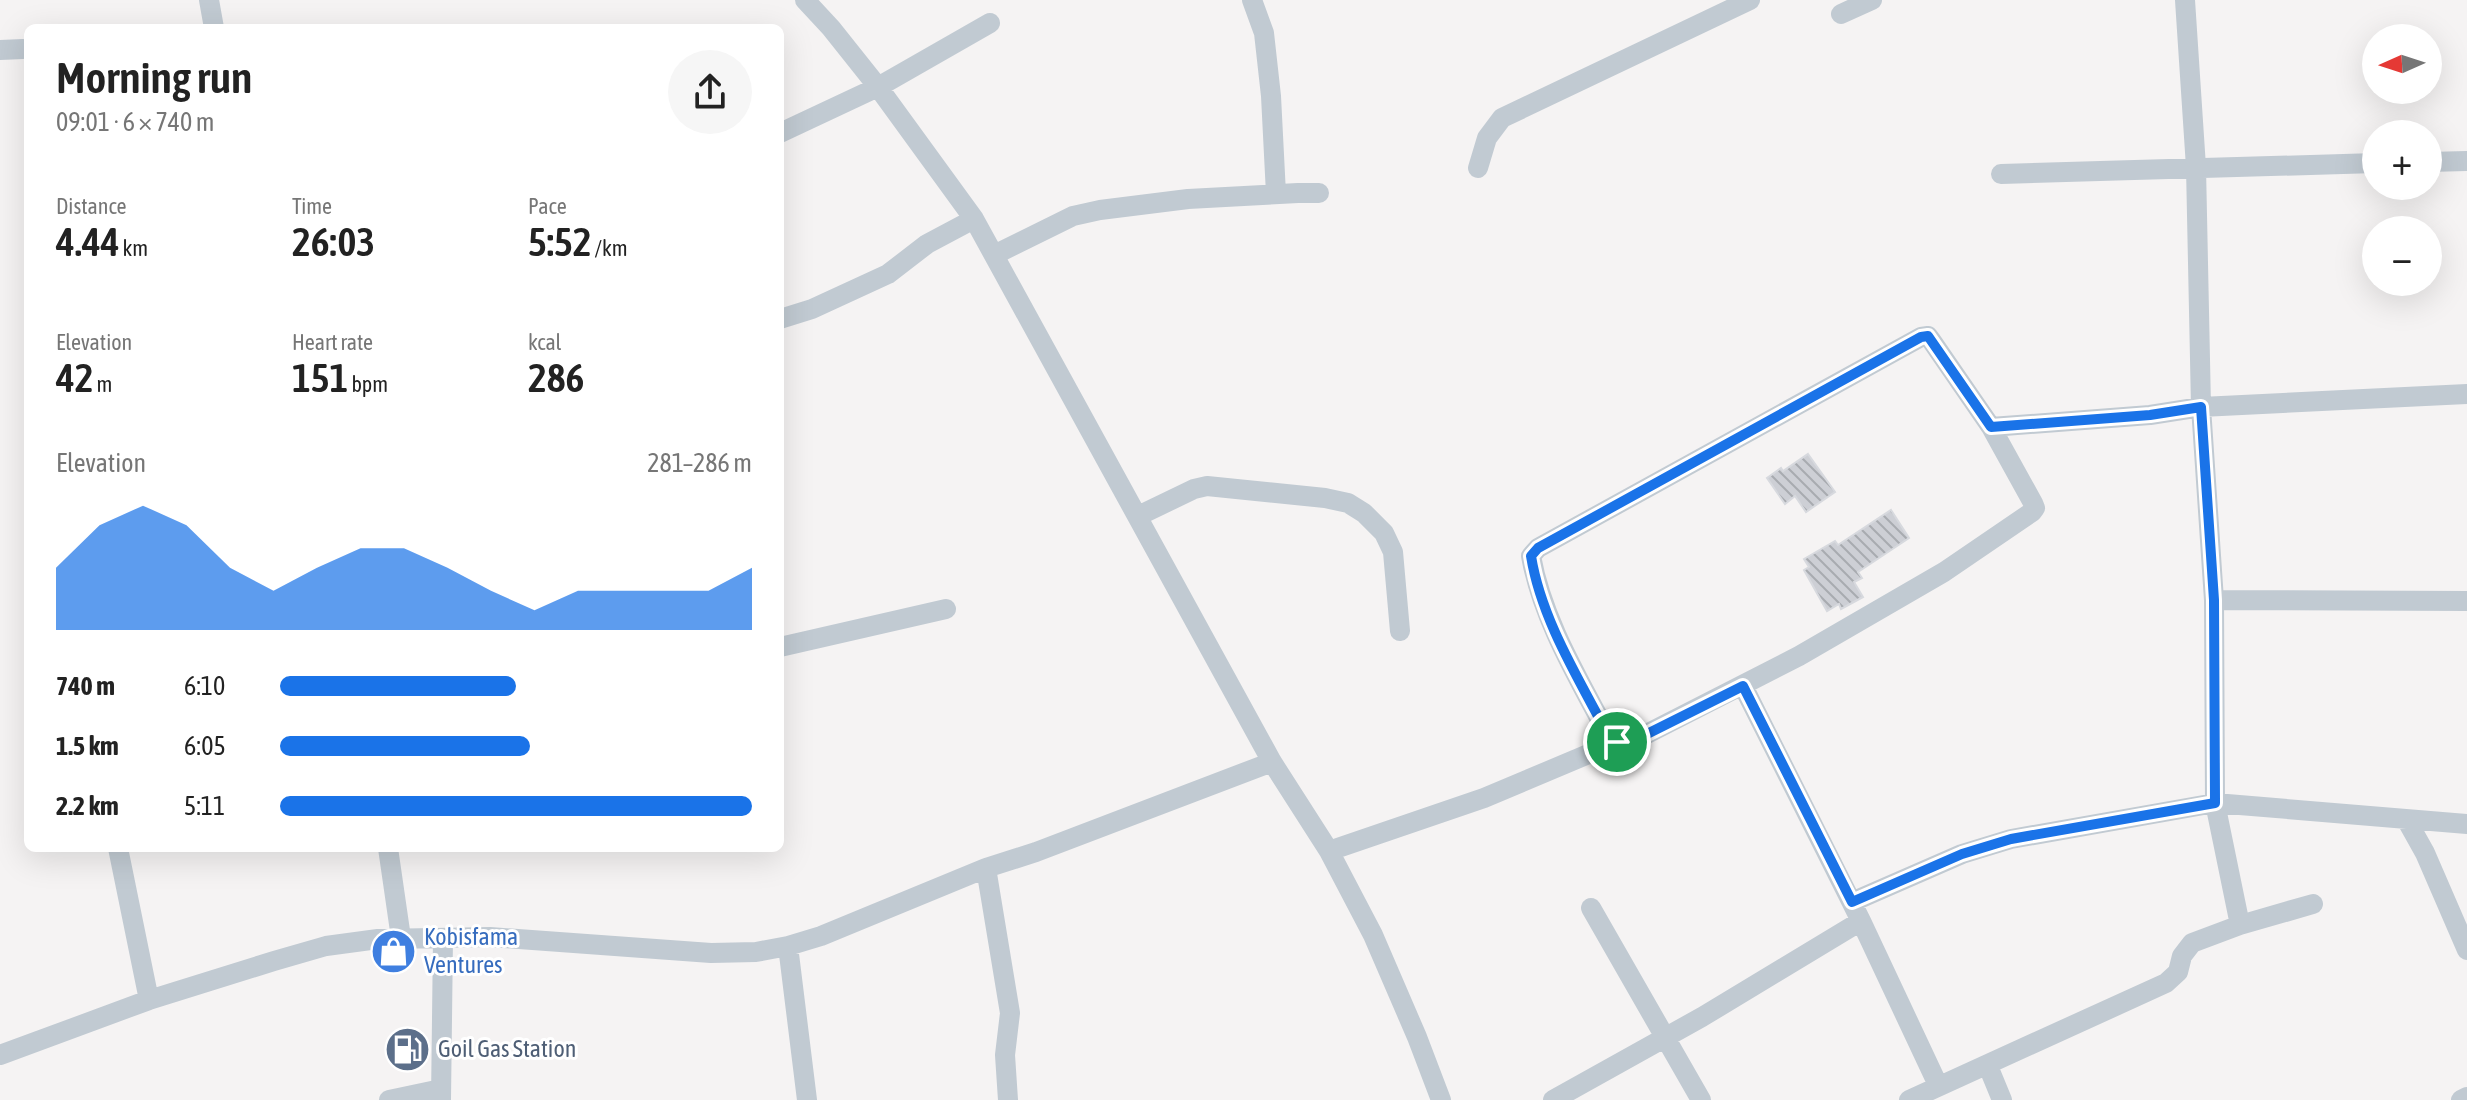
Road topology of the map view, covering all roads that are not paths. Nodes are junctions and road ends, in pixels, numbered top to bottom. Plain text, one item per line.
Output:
1 (209, 0) edge
2 (805, 0) edge
3 (1252, 0) edge
4 (1750, 0) edge
5 (1872, 0) edge
6 (2185, 0) edge
7 (1841, 14) dead end
8 (990, 23) dead end
9 (213, 24) edge
10 (23, 49) dead end
11 (0, 50) edge
12 (878, 87) junction
13 (784, 131) edge
14 (2467, 161) edge
15 (2442, 162) edge
16 (2362, 163) edge
17 (2196, 167) junction
18 (1478, 168) dead end
19 (2001, 174) dead end
20 (1319, 193) dead end
21 (1276, 194) junction
22 (974, 219) junction
23 (994, 255) junction
24 (784, 318) edge
25 (2467, 394) edge
26 (2201, 407) junction
27 (1991, 427) junction
28 (1138, 516) junction
29 (2214, 600) junction
30 (2467, 601) edge
31 (946, 609) dead end
32 (1400, 631) dead end
33 (784, 646) edge
34 (1743, 686) junction
35 (1617, 742) junction
36 (1272, 762) junction
37 (2215, 803) junction
38 (2406, 819) junction
39 (2467, 824) edge
40 (1329, 851) junction
41 (119, 852) edge
42 (389, 852) edge
43 (986, 868) junction
44 (2313, 904) dead end
45 (1591, 908) dead end
46 (1857, 912) junction
47 (2240, 925) junction
48 (401, 938) junction
49 (443, 938) junction
50 (788, 946) junction
51 (2467, 950) edge
52 (149, 1000) junction
53 (1666, 1038) junction
54 (0, 1055) edge
55 (1988, 1066) junction
56 (1938, 1085) junction
57 (441, 1094) edge
58 (2467, 1097) edge
59 (389, 1100) edge
60 (807, 1100) edge
61 (1008, 1100) edge
62 (1441, 1100) edge
63 (1553, 1100) edge
64 (1701, 1100) edge
65 (1909, 1100) edge
66 (2002, 1100) edge
67 (2461, 1100) edge

1 - 9 street
2 - 12 street
3 - 21 street
4 - 18 street
5 - 7 street
6 - 17 street
8 - 12 street
10 - 11 street
12 - 13 street
12 - 22 street
14 - 15 street
16 - 17 street
17 - 19 street
17 - 26 street
20 - 21 street
21 - 23 street
22 - 23 street
22 - 24 street
23 - 28 street
25 - 26 street
26 - 27 street
26 - 29 street
27 - 34 street
27 - 35 street
28 - 32 street
28 - 36 street
29 - 30 street
29 - 37 street
31 - 33 street
34 - 35 street
34 - 46 street
35 - 40 street
36 - 40 street
36 - 43 street
37 - 38 street
37 - 46 street
37 - 47 street
38 - 39 street
38 - 51 street
40 - 62 street
41 - 52 street
42 - 48 street
43 - 50 street
43 - 61 street
44 - 47 street
45 - 53 street
46 - 53 street
46 - 56 street
47 - 55 street
48 - 49 street
48 - 52 street
49 - 50 street
49 - 57 street
50 - 60 street
52 - 54 street
53 - 63 street
53 - 64 street
55 - 56 street
55 - 66 street
56 - 65 street
57 - 59 street
58 - 67 street

